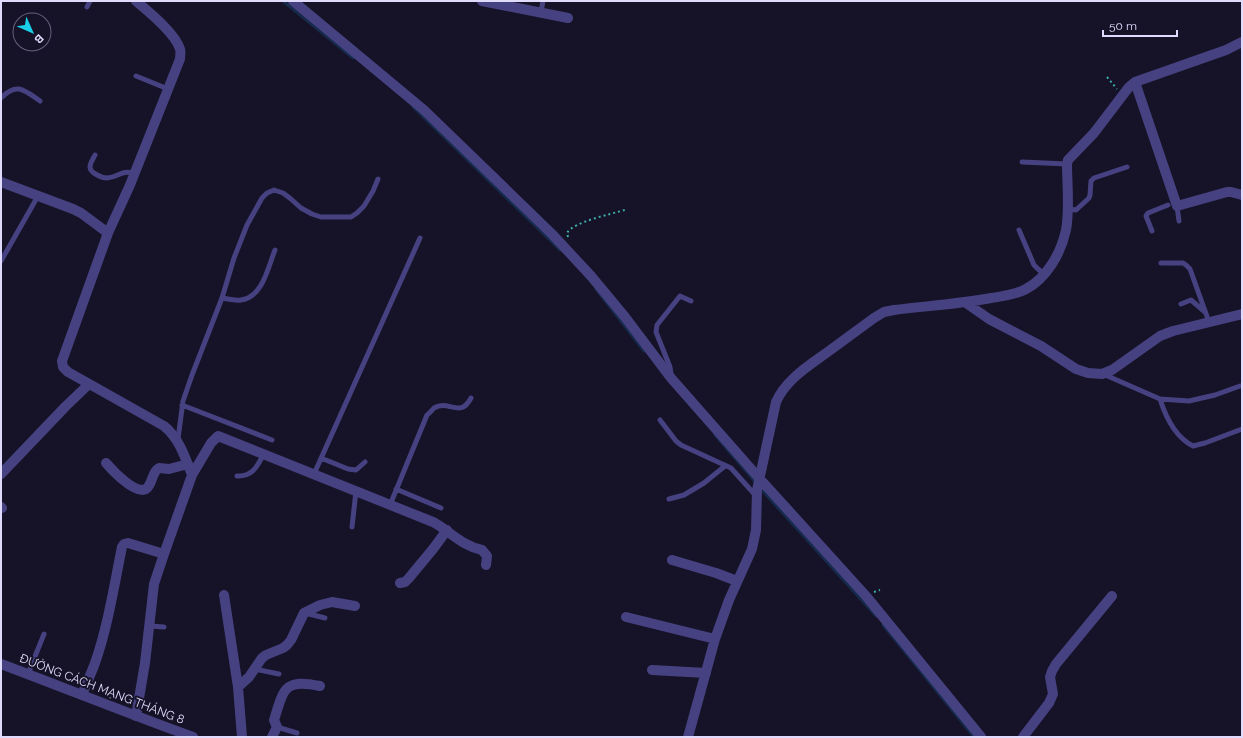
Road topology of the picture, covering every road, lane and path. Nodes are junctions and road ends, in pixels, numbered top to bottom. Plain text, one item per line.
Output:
1 (90, 1) edge
2 (136, 1) edge
3 (294, 1) edge
4 (482, 1) edge
5 (543, 1) edge
6 (87, 7) dead end
7 (541, 12) junction
8 (568, 18) dead end
9 (1242, 42) edge
10 (136, 76) dead end
11 (1107, 77) dead end
12 (1135, 82) junction
13 (168, 89) junction
14 (1123, 96) junction
15 (1, 98) edge
16 (40, 101) dead end
17 (95, 155) dead end
18 (1022, 162) dead end
19 (1067, 164) junction
20 (1127, 167) dead end
21 (134, 173) junction
22 (378, 179) dead end
23 (1, 182) edge
24 (1242, 195) edge
25 (38, 196) junction
26 (1173, 204) junction
27 (624, 210) dead end
28 (1068, 210) junction
29 (1179, 221) dead end
30 (1020, 230) dead end
31 (1152, 231) dead end
32 (108, 233) junction
33 (420, 238) dead end
34 (568, 238) dead end
35 (275, 250) dead end
36 (1, 262) edge
37 (1161, 263) dead end
38 (1044, 274) junction
39 (222, 298) junction
40 (691, 301) dead end
41 (966, 303) junction
42 (1181, 304) dead end
43 (1242, 314) edge
44 (1207, 317) junction
45 (1102, 374) junction
46 (671, 378) junction
47 (89, 384) junction
48 (1240, 386) dead end
49 (471, 398) dead end
50 (1160, 400) junction
51 (182, 405) junction
52 (660, 420) dead end
53 (1242, 428) edge
54 (178, 440) junction
55 (272, 440) dead end
56 (264, 454) junction
57 (321, 458) junction
58 (365, 462) dead end
59 (106, 463) dead end
60 (188, 464) junction
61 (725, 466) junction
62 (1, 474) edge
63 (314, 474) junction
64 (192, 475) junction
65 (237, 476) dead end
66 (758, 486) junction
67 (396, 489) junction
68 (356, 491) junction
69 (669, 499) dead end
70 (390, 505) junction
71 (441, 508) dead end
72 (352, 527) dead end
73 (447, 530) junction
74 (164, 554) junction
75 (672, 560) dead end
76 (486, 565) dead end
77 (737, 581) junction
78 (400, 583) dead end
79 (224, 596) dead end
80 (1112, 596) dead end
81 (355, 606) dead end
82 (304, 613) junction
83 (626, 617) dead end
84 (324, 618) dead end
85 (150, 626) junction
86 (164, 626) dead end
87 (44, 634) dead end
88 (715, 640) junction
89 (1, 664) edge
90 (254, 669) junction
91 (652, 670) dead end
92 (706, 673) junction
93 (28, 674) junction
94 (279, 674) dead end
95 (320, 686) dead end
96 (238, 687) junction
97 (82, 695) junction
98 (136, 716) junction
99 (277, 727) junction
100 (297, 733) dead end
101 (193, 737) edge
102 (242, 737) edge
103 (272, 737) edge
104 (688, 737) edge
105 (981, 737) edge
106 (1023, 737) edge

1 - 6 lane
2 - 13 street
3 - 46 street
4 - 7 street
5 - 7 lane
7 - 8 street
9 - 12 street
10 - 13 lane
11 - 14 path
12 - 14 street
12 - 26 street
13 - 21 street
14 - 19 street
15 - 16 lane
17 - 21 lane
18 - 19 lane
19 - 28 street
20 - 28 lane
21 - 32 street
22 - 39 lane
23 - 25 street
24 - 26 street
25 - 32 street
25 - 36 lane
26 - 29 lane
26 - 31 lane
27 - 34 path
28 - 38 street
30 - 38 lane
32 - 47 street
33 - 57 lane
35 - 39 lane
37 - 44 lane
38 - 41 street
39 - 51 lane
40 - 46 lane
41 - 45 street
41 - 66 street
42 - 44 lane
43 - 44 street
44 - 45 street
45 - 50 lane
46 - 66 street
47 - 54 street
47 - 62 street
48 - 50 lane
49 - 67 lane
50 - 53 lane
51 - 54 lane
51 - 55 lane
52 - 61 lane
54 - 60 street
56 - 63 street
56 - 64 street
56 - 65 lane
57 - 58 lane
57 - 63 lane
59 - 60 street
60 - 64 street
61 - 66 lane
61 - 69 lane
63 - 68 street
64 - 74 street
66 - 77 street
66 - 105 street
67 - 70 lane
67 - 71 lane
68 - 70 street
68 - 72 lane
70 - 73 street
73 - 76 street
73 - 78 street
74 - 85 street
74 - 97 street
75 - 77 street
77 - 88 street
79 - 96 street
80 - 106 street
81 - 82 street
82 - 84 lane
82 - 90 street
83 - 88 street
85 - 86 lane
85 - 98 street
87 - 93 lane
88 - 92 street
89 - 93 street, ĐƯỜNG CÁCH MẠNG THÁNG 8
90 - 94 lane
90 - 96 street
91 - 92 street
92 - 104 street
93 - 97 street, ĐƯỜNG CÁCH MẠNG THÁNG 8
95 - 99 street
96 - 102 street
97 - 98 street, ĐƯỜNG CÁCH MẠNG THÁNG 8
98 - 101 street, ĐƯỜNG CÁCH MẠNG THÁNG 8
99 - 100 lane
99 - 103 street

